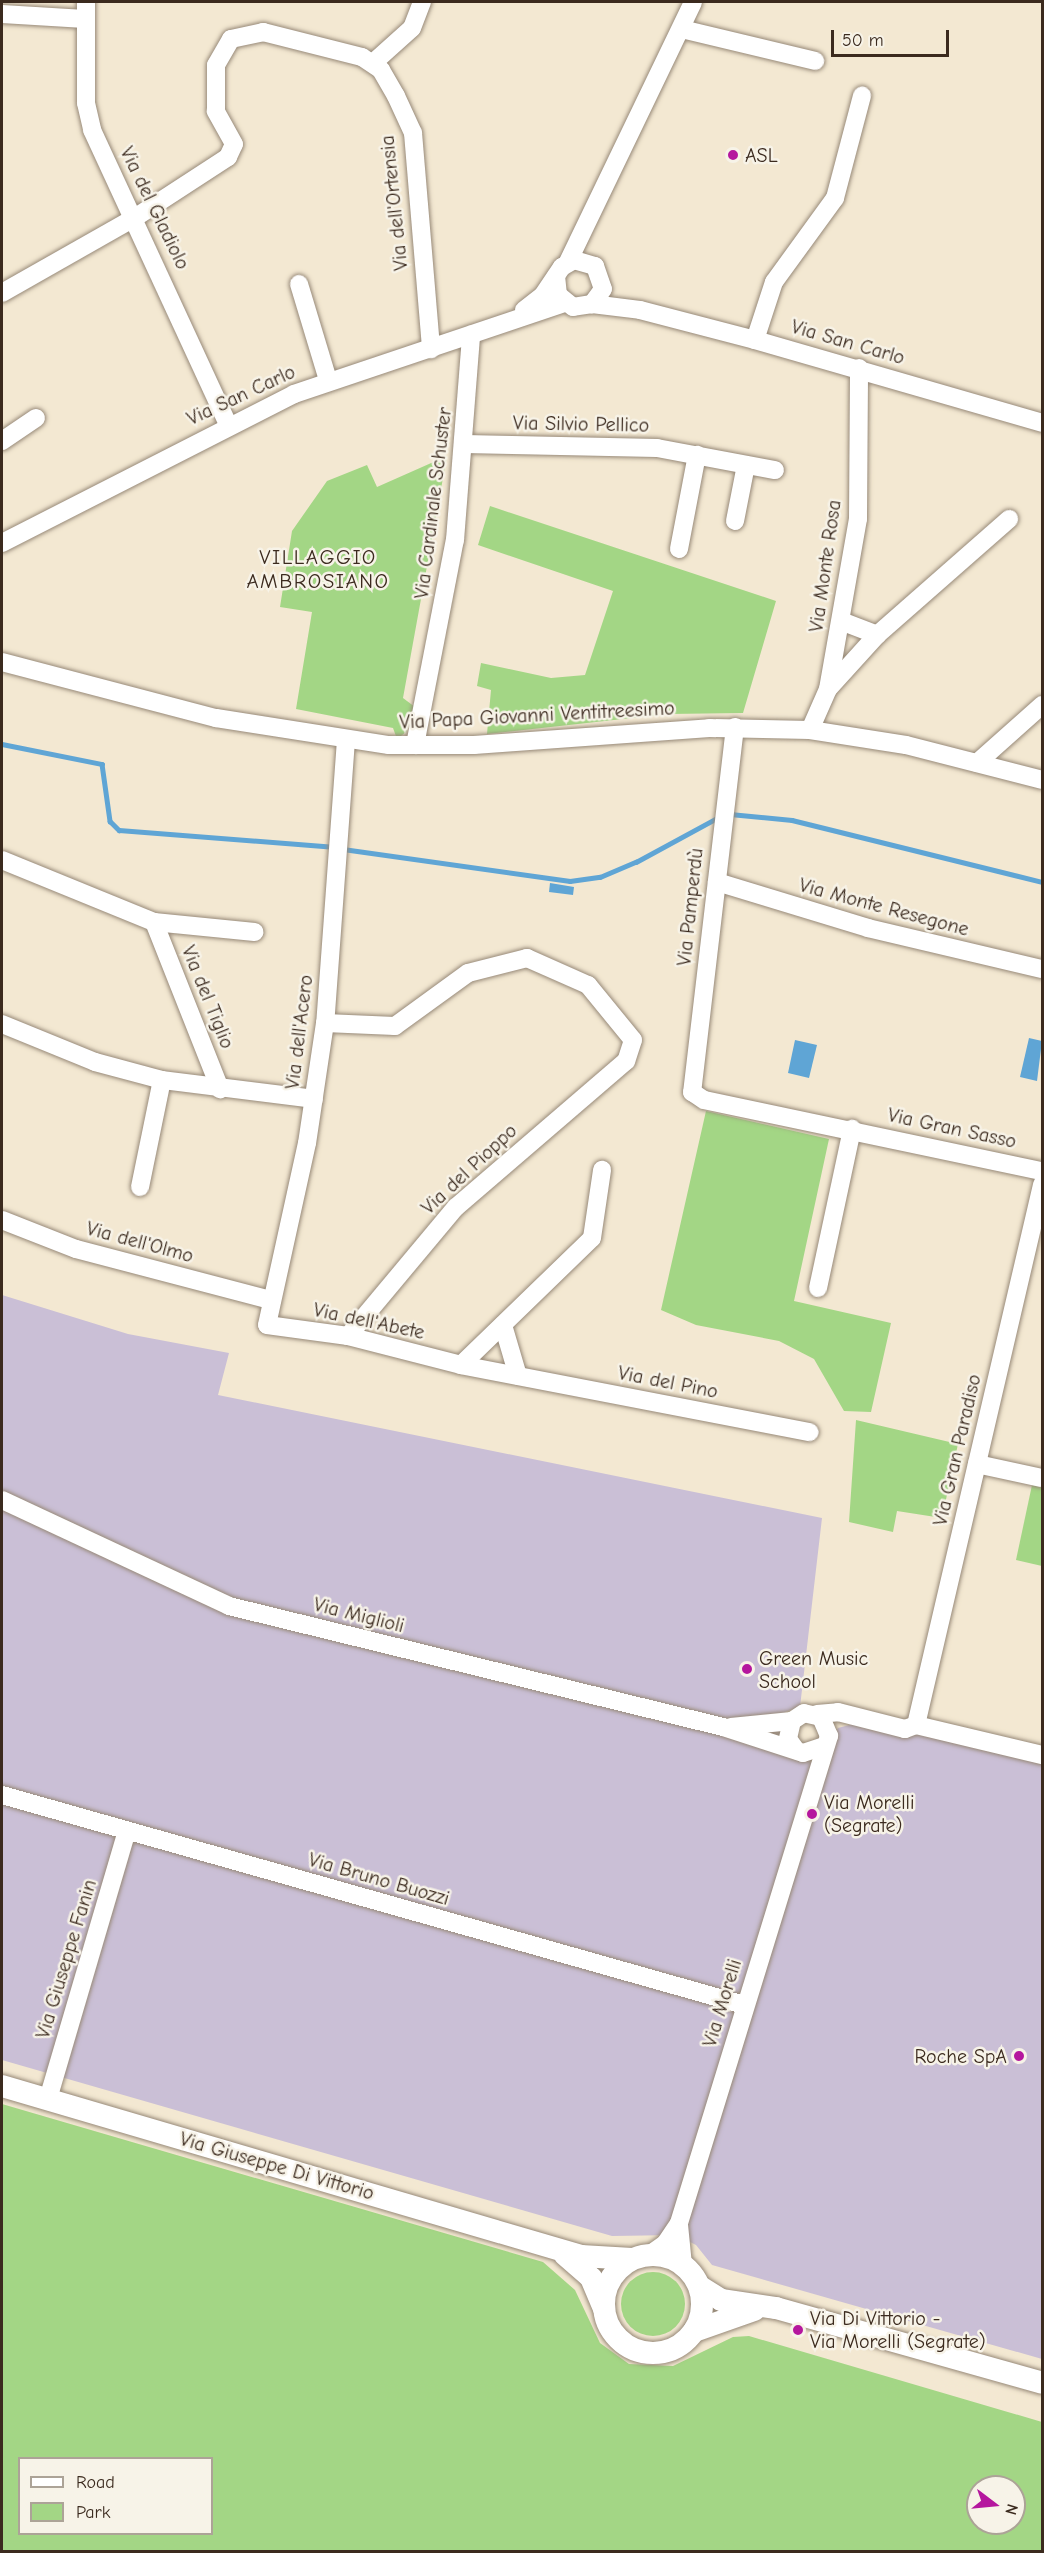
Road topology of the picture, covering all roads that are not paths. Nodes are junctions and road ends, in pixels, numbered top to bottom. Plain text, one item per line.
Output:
1 (422, 2) edge
2 (693, 2) edge
3 (86, 10) edge
4 (2, 14) edge
5 (682, 28) junction
6 (815, 61) dead end
7 (373, 63) junction
8 (862, 96) dead end
9 (136, 217) junction
10 (578, 261) junction
11 (556, 276) junction
12 (603, 281) junction
13 (299, 284) dead end
14 (2, 293) edge
15 (564, 303) junction
16 (592, 304) junction
17 (640, 310) junction
18 (513, 318) junction
19 (471, 335) junction
20 (755, 340) junction
21 (431, 349) junction
22 (859, 368) junction
23 (328, 380) junction
24 (36, 417) dead end
25 (1042, 423) edge
26 (228, 425) junction
27 (2, 441) edge
28 (464, 444) junction
29 (697, 455) junction
30 (746, 465) junction
31 (775, 470) dead end
32 (1009, 519) dead end
33 (735, 520) dead end
34 (2, 543) edge
35 (679, 549) dead end
36 (842, 621) junction
37 (877, 635) junction
38 (2, 662) edge
39 (828, 689) junction
40 (1042, 705) edge
41 (735, 727) junction
42 (810, 730) junction
43 (346, 740) junction
44 (416, 745) junction
45 (977, 763) junction
46 (1042, 780) edge
47 (2, 860) edge
48 (717, 882) junction
49 (154, 922) junction
50 (255, 932) dead end
51 (1042, 969) edge
52 (325, 1023) junction
53 (2, 1024) edge
54 (162, 1080) junction
55 (220, 1089) junction
56 (692, 1092) joint
57 (314, 1099) junction
58 (852, 1129) junction
59 (602, 1170) dead end
60 (1042, 1171) edge
61 (1042, 1185) edge
62 (140, 1187) dead end
63 (2, 1220) edge
64 (818, 1288) dead end
65 (270, 1300) junction
66 (267, 1325) joint
67 (502, 1325) junction
68 (348, 1336) junction
69 (461, 1365) junction
70 (518, 1376) junction
71 (810, 1432) dead end
72 (977, 1464) junction
73 (1042, 1478) edge
74 (2, 1500) edge
75 (817, 1714) junction
76 (868, 1720) junction
77 (792, 1721) junction
78 (916, 1725) junction
79 (723, 1727) junction
80 (827, 1741) junction
81 (800, 1752) junction
82 (1042, 1755) edge
83 (807, 1795) junction
84 (2, 1796) edge
85 (127, 1831) junction
86 (744, 2005) junction
87 (2, 2086) edge
88 (48, 2099) junction
89 (679, 2223) junction
90 (553, 2246) junction
91 (641, 2257) junction
92 (683, 2265) junction
93 (699, 2286) junction
94 (604, 2308) junction
95 (776, 2308) junction
96 (694, 2331) junction
97 (1042, 2384) edge

1 - 7 street
2 - 5 street
3 - 4 street
3 - 9 street, Via del Gladiolo
5 - 6 street
5 - 10 street
7 - 9 street
7 - 21 street, Via dell'Ortensia
8 - 20 street
9 - 14 street
9 - 26 street, Via del Gladiolo
10 - 11 street
10 - 12 street
11 - 15 street
11 - 18 street, Via San Carlo
12 - 16 street
12 - 17 street, Via San Carlo
13 - 23 street
15 - 16 street
15 - 18 street, Via San Carlo
16 - 17 street, Via San Carlo
17 - 20 street, Via San Carlo
18 - 19 street, Via San Carlo
19 - 21 street, Via San Carlo
19 - 28 street, Via Cardinale Schuster
20 - 22 street, Via San Carlo
21 - 23 street, Via San Carlo
22 - 25 street, Via San Carlo
22 - 36 street, Via Monte Rosa
23 - 26 street, Via San Carlo
24 - 27 street
26 - 34 street, Via San Carlo
28 - 29 street, Via Silvio Pellico
28 - 44 street, Via Cardinale Schuster
29 - 30 street, Via Silvio Pellico
29 - 35 street
30 - 31 street, Via Silvio Pellico
30 - 33 street
32 - 37 street
36 - 37 street
36 - 39 street, Via Monte Rosa
37 - 39 street
38 - 43 street, Via Papa Giovanni Ventitreesimo
39 - 42 street, Via Monte Rosa
40 - 45 street
41 - 42 street, Via Papa Giovanni Ventitreesimo
41 - 44 street, Via Papa Giovanni Ventitreesimo
41 - 48 street, Via Pamperdù
42 - 45 street, Via Papa Giovanni Ventitreesimo
43 - 44 street, Via Papa Giovanni Ventitreesimo
43 - 52 street, Via dell'Acero
45 - 46 street, Via Papa Giovanni Ventitreesimo
47 - 49 street, Via del Tiglio
48 - 51 street, Via Monte Resegone
48 - 56 street, Via Pamperdù
49 - 50 street, Via del Tiglio
49 - 55 street, Via del Tiglio
52 - 57 street, Via dell'Acero
52 - 68 street, Via del Pioppo
53 - 54 street
54 - 55 street
54 - 62 street
55 - 57 street
56 - 58 street, Via Gran Sasso
57 - 65 street, Via dell'Acero
58 - 60 street, Via Gran Sasso
58 - 64 street
59 - 67 street
61 - 72 street, Via Gran Paradiso
63 - 65 street, Via dell'Olmo
65 - 66 street, Via dell'Acero
66 - 68 street, Via dell'Abete
67 - 69 street
67 - 70 street
68 - 69 street, Via dell'Abete
69 - 70 street, Via dell'Abete
70 - 71 street, Via del Pino
72 - 73 street
72 - 78 street, Via Gran Paradiso
74 - 79 street, Via Miglioli
75 - 76 street
75 - 77 street
75 - 80 street
76 - 78 street
76 - 80 street
77 - 79 street
77 - 81 street
78 - 82 street
79 - 81 street, Via Miglioli
80 - 81 street
80 - 83 street, Via Morelli
81 - 83 street, Via Morelli
83 - 86 street, Via Morelli
84 - 85 street, Via Bruno Buozzi
85 - 86 street, Via Bruno Buozzi
85 - 88 street, Via Giuseppe Fanin
86 - 89 street, Via Morelli
87 - 88 main road, Via Giuseppe Di Vittorio
88 - 90 main road, Via Giuseppe Di Vittorio
89 - 91 street, Via Morelli
89 - 92 street, Via Morelli
90 - 91 main road, Via Giuseppe Di Vittorio
90 - 94 main road, Via Giuseppe Di Vittorio
91 - 92 main road
91 - 94 main road
92 - 93 main road
93 - 95 main road
93 - 96 main road
94 - 96 main road
95 - 96 main road
95 - 97 main road

